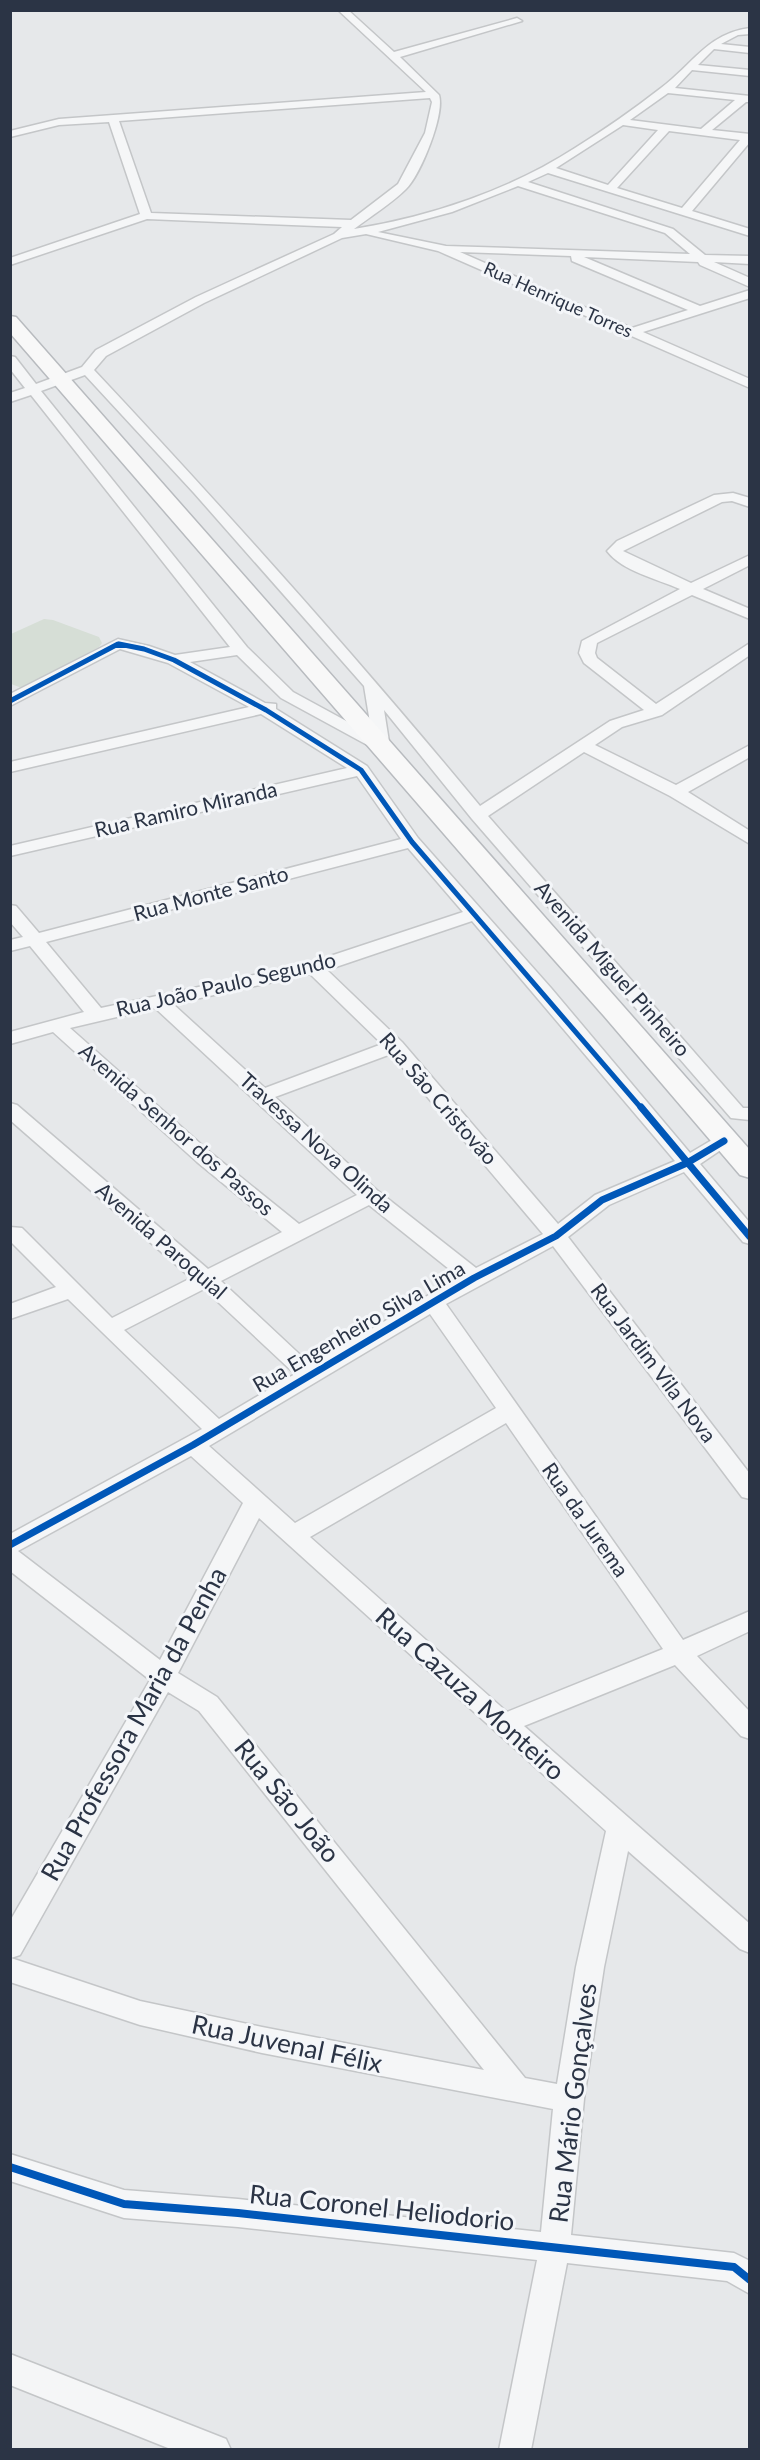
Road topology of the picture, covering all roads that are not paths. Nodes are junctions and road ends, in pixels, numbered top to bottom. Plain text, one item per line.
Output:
1 (342, 10) edge
2 (517, 21) dead end
3 (750, 31) edge
4 (712, 46) junction
5 (750, 50) edge
6 (392, 56) junction
7 (690, 66) junction
8 (750, 73) edge
9 (424, 84) junction
10 (666, 90) junction
11 (434, 95) junction
12 (747, 99) edge
13 (380, 100) junction
14 (113, 118) junction
15 (621, 122) junction
16 (666, 128) junction
17 (703, 132) junction
18 (10, 134) edge
19 (749, 137) edge
20 (547, 169) junction
21 (516, 182) junction
22 (609, 189) junction
23 (684, 212) junction
24 (146, 216) junction
25 (357, 228) junction
26 (750, 233) edge
27 (441, 248) junction
28 (567, 254) junction
29 (699, 258) junction
30 (750, 260) edge
31 (10, 262) edge
32 (750, 283) edge
33 (750, 294) edge
34 (697, 309) junction
35 (10, 321) edge
36 (631, 332) junction
37 (10, 360) edge
38 (87, 370) junction
39 (60, 380) junction
40 (750, 384) edge
41 (34, 390) junction
42 (10, 398) edge
43 (750, 502) edge
44 (750, 560) edge
45 (694, 588) junction
46 (750, 615) edge
47 (242, 650) junction
48 (747, 652) edge
49 (174, 660) junction
50 (372, 685) junction
51 (287, 695) junction
52 (10, 701) edge
53 (266, 710) junction
54 (656, 712) junction
55 (584, 746) junction
56 (382, 747) junction
57 (750, 750) edge
58 (10, 767) edge
59 (361, 770) junction
60 (676, 792) junction
61 (478, 815) junction
62 (747, 835) edge
63 (412, 842) junction
64 (10, 851) edge
65 (10, 910) edge
66 (474, 914) junction
67 (37, 940) junction
68 (10, 946) edge
69 (314, 968) junction
70 (161, 1003) junction
71 (96, 1015) junction
72 (57, 1026) junction
73 (10, 1038) edge
74 (395, 1046) junction
75 (263, 1095) junction
76 (10, 1109) edge
77 (704, 1116) junction
78 (746, 1118) edge
79 (724, 1142) junction
80 (687, 1163) junction
81 (750, 1169) edge
82 (371, 1196) junction
83 (296, 1232) junction
84 (15, 1233) dead end
85 (556, 1236) junction
86 (750, 1237) edge
87 (205, 1278) junction
88 (474, 1278) junction
89 (71, 1290) junction
90 (433, 1302) junction
91 (10, 1312) edge
92 (109, 1328) junction
93 (310, 1376) junction
94 (509, 1411) junction
95 (216, 1429) junction
96 (193, 1445) junction
97 (750, 1491) edge
98 (256, 1501) junction
99 (294, 1535) junction
100 (10, 1545) edge
101 (10, 1558) edge
102 (750, 1620) edge
103 (679, 1653) junction
104 (164, 1677) junction
105 (503, 1724) junction
106 (750, 1729) edge
107 (620, 1828) junction
108 (750, 1941) edge
109 (10, 1947) edge
110 (10, 1970) edge
111 (518, 2091) junction
112 (568, 2099) junction
113 (10, 2167) edge
114 (555, 2247) junction
115 (750, 2280) edge
116 (10, 2369) edge
117 (212, 2449) edge
118 (515, 2450) edge

1 - 6 street
2 - 6 street
3 - 4 street
4 - 5 street
4 - 7 street
6 - 9 street
7 - 8 street
7 - 10 street
9 - 11 street
9 - 13 street
10 - 12 street
10 - 15 street
11 - 13 street
11 - 25 street
12 - 17 street
13 - 14 street
14 - 18 street
14 - 24 street
15 - 16 street
15 - 20 street
16 - 17 street
16 - 22 street
17 - 19 street
19 - 23 street
20 - 21 street
20 - 22 street
21 - 25 street
21 - 29 street
22 - 23 street
23 - 26 street
24 - 25 street
24 - 31 street
25 - 27 street, Rua Henrique Torres
25 - 38 street
27 - 28 street
27 - 36 street, Rua Henrique Torres
28 - 29 street
28 - 34 street
29 - 30 street
29 - 32 street
33 - 34 street
34 - 36 street
35 - 39 highway
36 - 40 street, Rua Henrique Torres
37 - 41 street
38 - 39 street
38 - 50 street, Avenida Miguel Pinheiro
39 - 41 street
39 - 56 highway
41 - 42 street
41 - 47 street
43 - 45 street
44 - 45 street
45 - 46 street
45 - 54 street
47 - 49 street
47 - 51 street
48 - 54 street
49 - 52 street
49 - 53 street
50 - 56 street
50 - 61 street, Avenida Miguel Pinheiro
51 - 53 street
51 - 56 street
53 - 58 street
53 - 59 street
54 - 55 street
55 - 60 street
55 - 61 street
56 - 77 highway
57 - 60 street
59 - 63 street
59 - 64 street, Rua Ramiro Miranda
60 - 62 street
61 - 78 street, Avenida Miguel Pinheiro
63 - 66 street
63 - 67 street, Rua Monte Santo
65 - 67 street
66 - 69 street, Rua João Paulo Segundo
66 - 80 street
67 - 68 street, Rua Monte Santo
67 - 71 street
69 - 70 street, Rua João Paulo Segundo
69 - 74 street, Rua São Cristovão
70 - 71 street, Rua João Paulo Segundo
70 - 75 street, Travessa Nova Olinda
71 - 72 street, Rua João Paulo Segundo
72 - 73 street, Rua João Paulo Segundo
72 - 83 street, Avenida Senhor dos Passos
74 - 75 street
74 - 85 street, Rua São Cristovão
75 - 82 street, Travessa Nova Olinda
76 - 87 street, Avenida Paroquial
77 - 78 street
77 - 79 highway
79 - 80 street, Rua Engenheiro Silva Lima
79 - 81 highway
80 - 85 street, Rua Engenheiro Silva Lima
80 - 86 street
82 - 83 street
82 - 88 street, Travessa Nova Olinda
83 - 87 street
84 - 89 street
85 - 88 street, Rua Engenheiro Silva Lima
85 - 97 street, Rua Jardim Vila Nova
87 - 92 street
87 - 93 street, Avenida Paroquial
88 - 90 street, Rua Engenheiro Silva Lima
89 - 91 street
89 - 92 street
90 - 93 street, Rua Engenheiro Silva Lima
90 - 94 street, Rua da Jurema
92 - 95 street
93 - 95 street, Rua Engenheiro Silva Lima
94 - 99 street
94 - 103 street, Rua da Jurema
95 - 96 street, Rua Engenheiro Silva Lima
96 - 98 street, Rua Cazuza Monteiro
96 - 100 street, Rua Engenheiro Silva Lima
98 - 99 street, Rua Cazuza Monteiro
98 - 104 street, Rua Professora Maria da Penha
99 - 105 street, Rua Cazuza Monteiro
101 - 104 street, Rua São João
102 - 103 street
103 - 105 street
103 - 106 street, Rua da Jurema
104 - 109 street, Rua Professora Maria da Penha
104 - 111 street, Rua São João
105 - 107 street, Rua Cazuza Monteiro
107 - 108 street, Rua Cazuza Monteiro
107 - 112 street, Rua Mário Gonçalves
110 - 111 street, Rua Juvenal Félix
111 - 112 street, Rua Juvenal Félix
112 - 114 street, Rua Mário Gonçalves
113 - 114 street, Rua Coronel Heliodorio
114 - 115 street, Rua Coronel Heliodorio
114 - 118 street, Rua Mário Gonçalves
116 - 117 street

